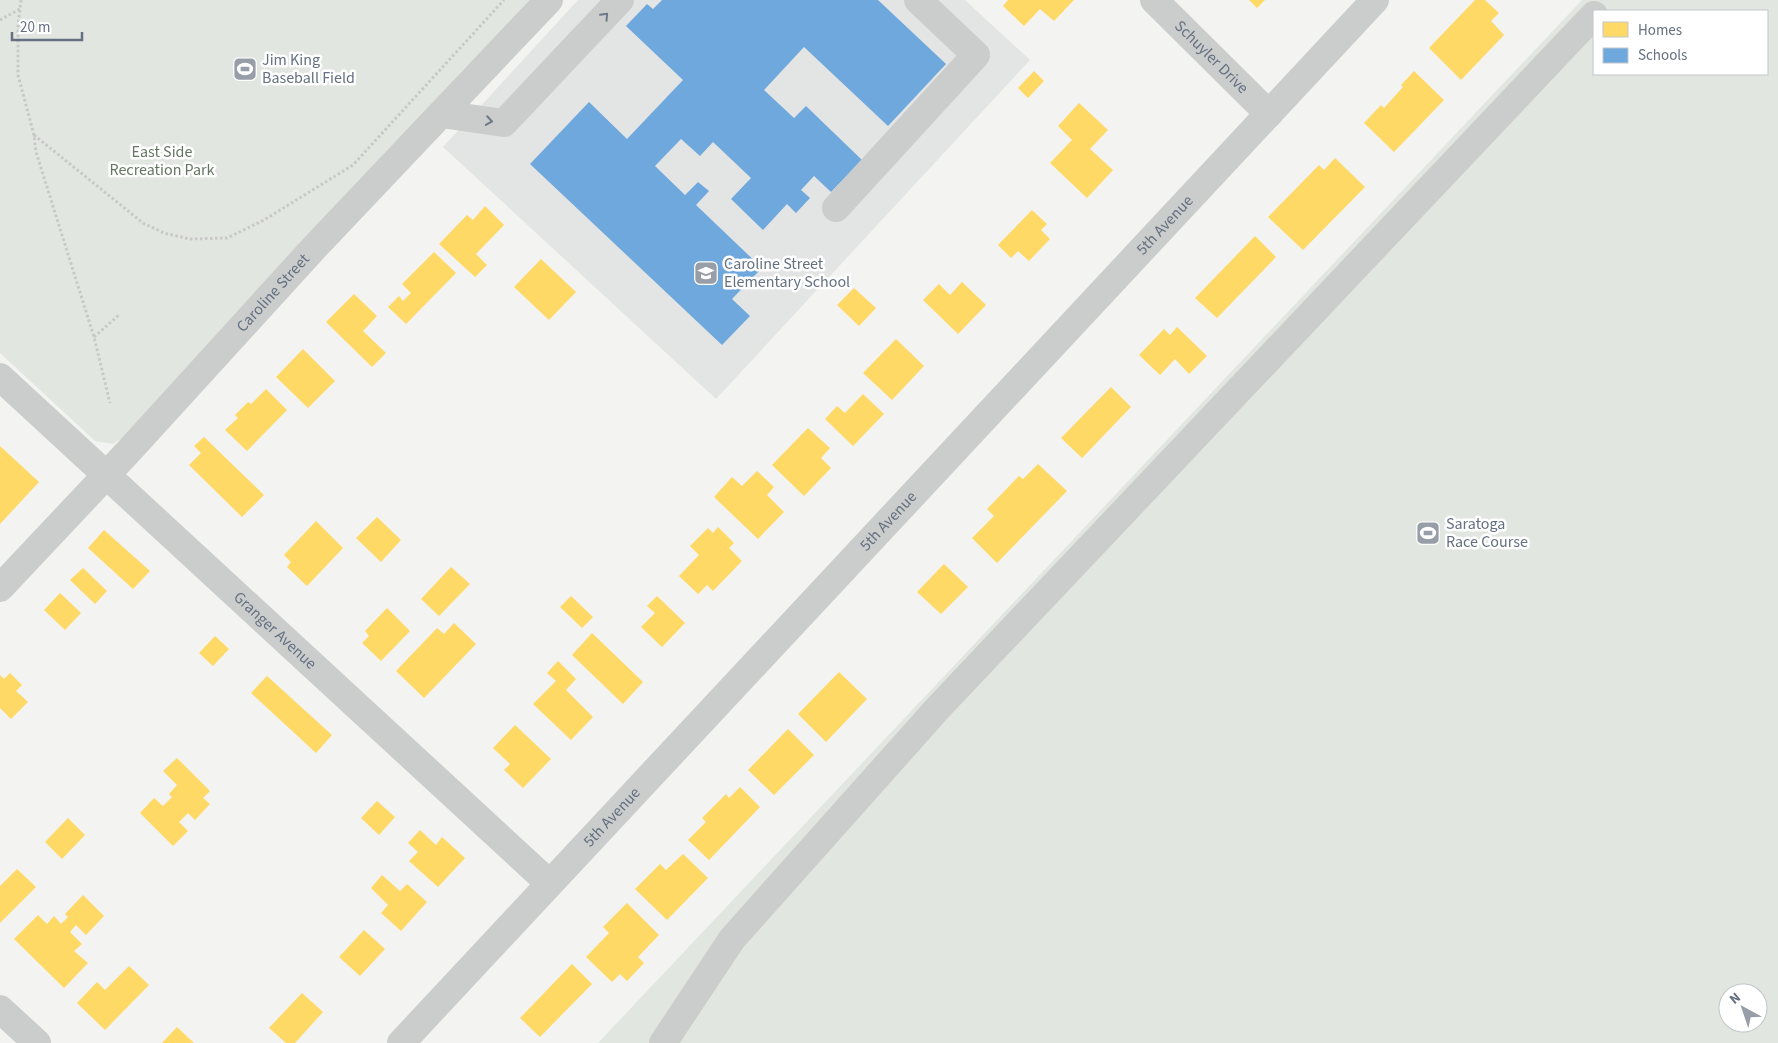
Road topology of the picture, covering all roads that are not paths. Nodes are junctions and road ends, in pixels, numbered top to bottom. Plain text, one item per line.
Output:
1 (549, 0) edge
2 (620, 0) edge
3 (918, 0) edge
4 (1154, 0) edge
5 (1375, 0) edge
6 (1609, 0) edge
7 (1599, 10) edge
8 (1593, 17) edge
9 (441, 114) junction
10 (1269, 114) junction
11 (836, 208) dead end
12 (0, 377) edge
13 (106, 474) junction
14 (0, 588) edge
15 (549, 883) junction
16 (0, 1008) edge
17 (37, 1043) edge
18 (400, 1043) edge
19 (663, 1043) edge

1 - 9 street, Caroline Street
9 -> 2 street
3 - 11 street
4 - 10 street, Schuyler Drive
5 - 10 street, 5th Avenue
6 - 7 street
8 - 19 street
9 - 13 street, Caroline Street
10 - 15 street, 5th Avenue
12 - 13 street, Granger Avenue
13 - 14 street, Caroline Street
13 - 15 street, Granger Avenue
15 - 18 street, 5th Avenue
16 - 17 street

